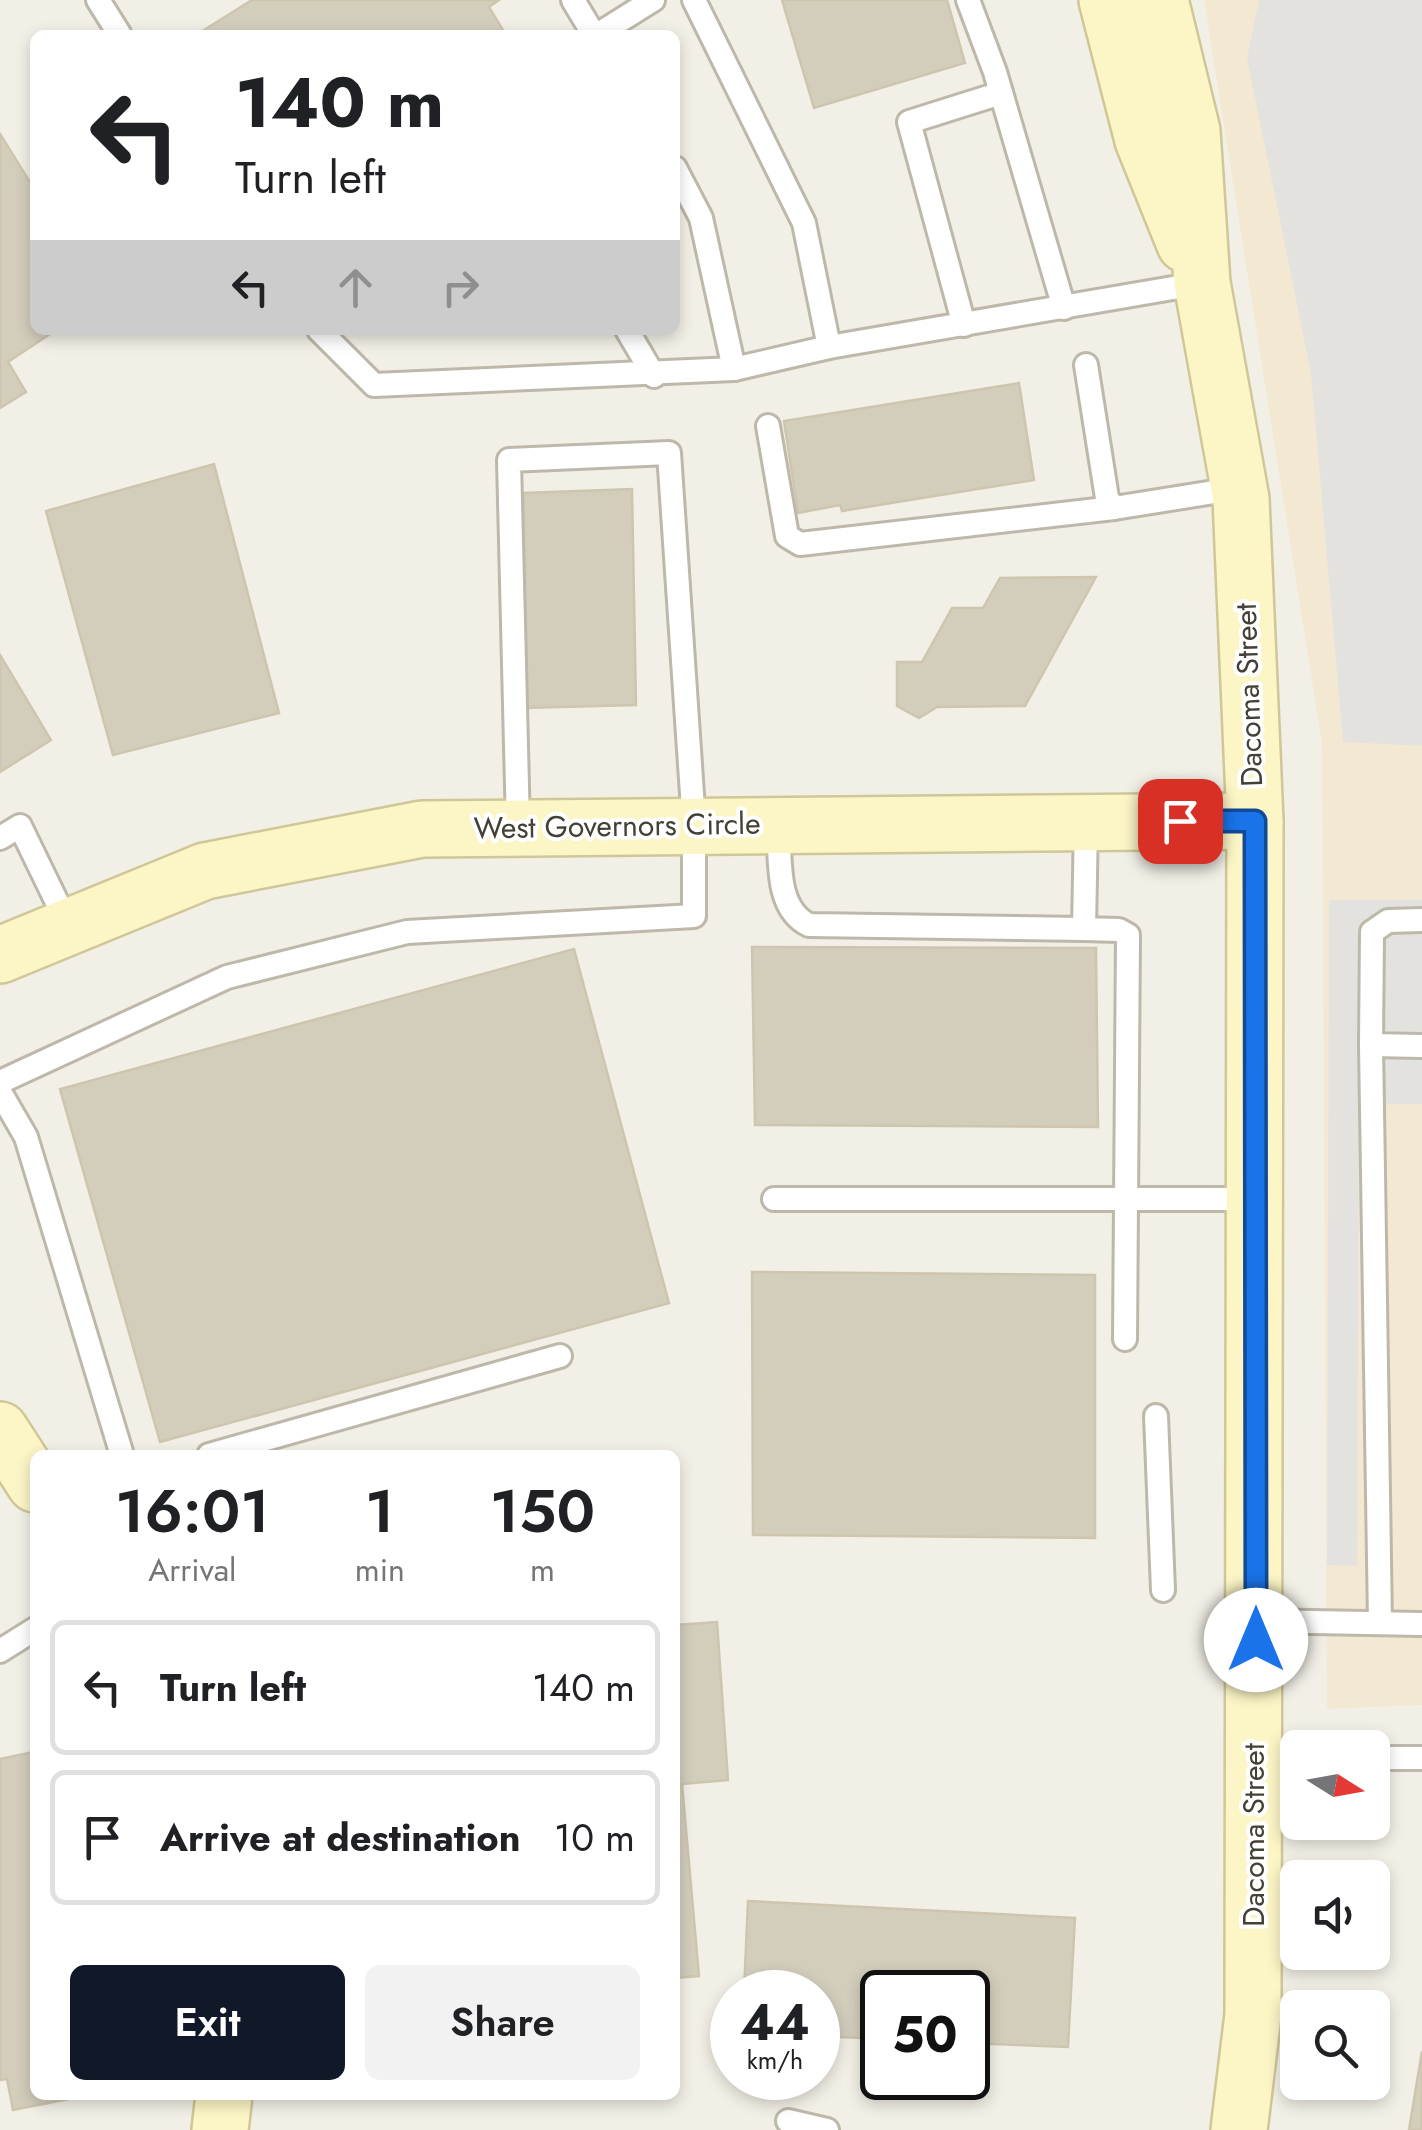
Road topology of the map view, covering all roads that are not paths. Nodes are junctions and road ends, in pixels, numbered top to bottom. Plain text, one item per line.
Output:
1 (573, 0) edge
2 (653, 0) edge
3 (694, 0) edge
4 (968, 0) edge
5 (1107, 0) edge
6 (1160, 0) edge
7 (103, 2) edge
8 (117, 30) edge
9 (592, 30) edge
10 (603, 30) edge
11 (1001, 94) junction
12 (680, 178) edge
13 (1202, 284) junction
14 (1064, 308) junction
15 (964, 324) junction
16 (324, 335) edge
17 (630, 335) edge
18 (829, 347) junction
19 (1086, 366) dead end
20 (734, 369) junction
21 (654, 376) junction
22 (768, 426) dead end
23 (1239, 488) junction
24 (1114, 508) junction
25 (1255, 821) junction
26 (1086, 822) junction
27 (778, 823) junction
28 (694, 824) junction
29 (518, 827) junction
30 (0, 838) edge
31 (1422, 920) edge
32 (69, 926) junction
33 (1084, 929) junction
34 (0, 955) edge
35 (1371, 1045) junction
36 (1422, 1046) edge
37 (0, 1082) edge
38 (0, 1092) edge
39 (1129, 1198) junction
40 (1255, 1198) junction
41 (774, 1199) dead end
42 (1125, 1339) dead end
43 (560, 1356) dead end
44 (1156, 1416) dead end
45 (0, 1430) edge
46 (120, 1450) edge
47 (227, 1450) edge
48 (30, 1476) edge
49 (1163, 1590) dead end
50 (1255, 1621) junction
51 (1380, 1623) junction
52 (1422, 1624) edge
53 (30, 1633) edge
54 (0, 1652) edge
55 (1276, 1758) edge
56 (1390, 1758) edge
57 (1422, 1758) edge
58 (223, 2100) edge
59 (788, 2122) dead end
60 (220, 2130) edge
61 (827, 2130) edge
62 (1240, 2130) edge

1 - 9 lane
2 - 10 lane
3 - 18 lane
4 - 11 lane
5 - 13 main road, Dacoma Street
6 - 13 main road, Dacoma Street
7 - 8 lane
11 - 14 lane
11 - 15 lane
12 - 20 lane
13 - 14 lane
13 - 23 main road, Dacoma Street
14 - 15 lane
15 - 18 lane
16 - 21 lane
17 - 21 lane
18 - 20 lane
19 - 24 lane
20 - 21 lane
22 - 24 lane
23 - 24 lane
23 - 25 main road, Dacoma Street
25 - 26 main road, West Governors Circle
25 - 40 main road, Dacoma Street
26 - 27 main road, West Governors Circle
26 - 33 lane
27 - 28 main road, West Governors Circle
27 - 33 lane
28 - 29 main road, West Governors Circle
28 - 29 lane
28 - 37 lane
29 - 32 main road, West Governors Circle
30 - 32 lane
31 - 35 lane
32 - 34 main road, West Governors Circle
33 - 39 lane
35 - 36 lane
35 - 51 lane
38 - 46 lane
39 - 40 lane
39 - 41 lane
39 - 42 lane
40 - 50 main road, Dacoma Street
43 - 47 lane
44 - 49 lane
45 - 48 main road
50 - 51 lane
50 - 55 main road, Dacoma Street
51 - 52 lane
53 - 54 lane
55 - 62 main road, Dacoma Street
56 - 57 lane
58 - 60 main road
59 - 61 lane

